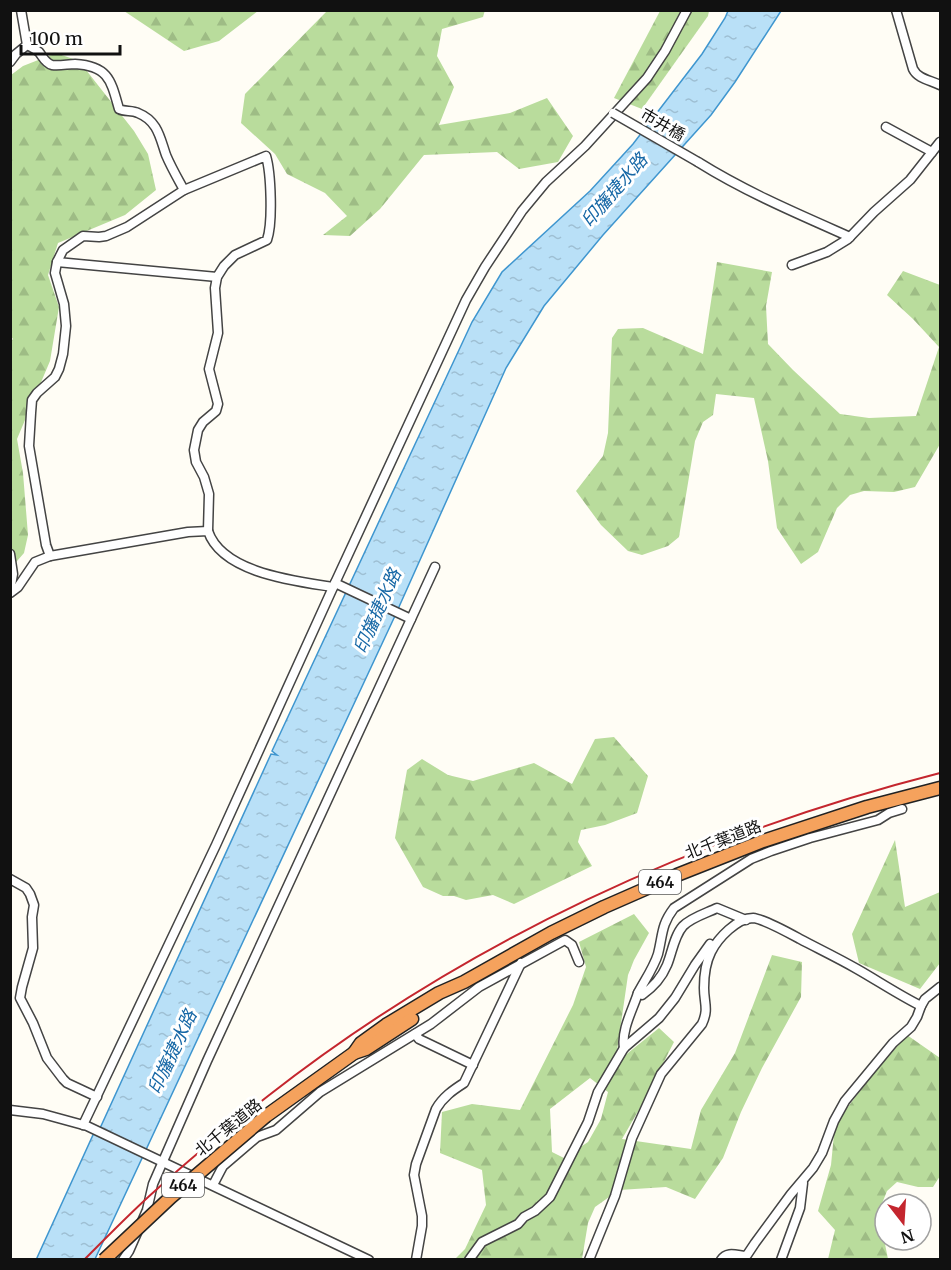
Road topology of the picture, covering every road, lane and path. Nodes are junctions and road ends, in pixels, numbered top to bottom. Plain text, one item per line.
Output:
1 (21, 10) edge
2 (687, 10) edge
3 (896, 10) edge
4 (27, 45) junction
5 (10, 62) edge
6 (940, 85) edge
7 (613, 113) dead end
8 (886, 127) dead end
9 (940, 142) edge
10 (932, 152) junction
11 (184, 190) junction
12 (850, 237) junction
13 (57, 262) junction
14 (792, 265) dead end
15 (217, 277) junction
16 (208, 531) junction
17 (10, 554) edge
18 (50, 556) junction
19 (435, 567) dead end
20 (337, 586) junction
21 (10, 592) edge
22 (411, 619) junction
23 (940, 788) edge
24 (902, 809) dead end
25 (10, 879) edge
26 (746, 920) junction
27 (730, 928) junction
28 (579, 962) dead end
29 (521, 963) junction
30 (464, 982) junction
31 (940, 987) edge
32 (638, 993) junction
33 (921, 1006) junction
34 (403, 1024) junction
35 (413, 1035) junction
36 (624, 1048) junction
37 (354, 1053) junction
38 (473, 1065) junction
39 (97, 1096) junction
40 (10, 1110) edge
41 (85, 1126) junction
42 (162, 1161) junction
43 (803, 1181) junction
44 (213, 1185) junction
45 (104, 1260) edge
46 (123, 1260) edge
47 (369, 1260) edge
48 (416, 1260) edge
49 (469, 1260) edge
50 (589, 1260) edge
51 (721, 1260) edge
52 (781, 1260) edge

1 - 4 street
2 - 20 street
3 - 6 street
4 - 5 street
4 - 11 street
7 - 12 street, 市井橋, bridge
8 - 10 street
9 - 10 street
10 - 12 street
11 - 13 street
11 - 15 street
12 - 14 street
13 - 15 street
13 - 18 street
15 - 16 street
16 - 18 street
16 - 20 street
17 - 21 street
18 - 21 street
19 - 22 street
20 - 22 street
20 - 39 street
22 - 42 street
23 - 30 highway, 北千葉道路 / 464
24 - 32 street
25 - 39 street
26 - 27 street
26 - 32 street
26 - 33 street
27 - 36 street
27 - 50 street
28 - 29 street
29 - 35 street
29 - 38 street
30 - 34 highway, 北千葉道路 / 464
30 - 37 highway, 北千葉道路 / 464
31 - 33 street
32 - 36 street
33 - 43 street
34 - 35 street
34 - 37 highway, 北千葉道路 / 464
35 - 38 street
35 - 44 street
36 - 49 street
37 - 45 highway, 北千葉道路 / 464, bridge
38 - 48 street
39 - 41 street
40 - 41 street
41 - 42 street
42 - 44 street
42 - 46 street
43 - 51 street
43 - 52 street
44 - 47 street

